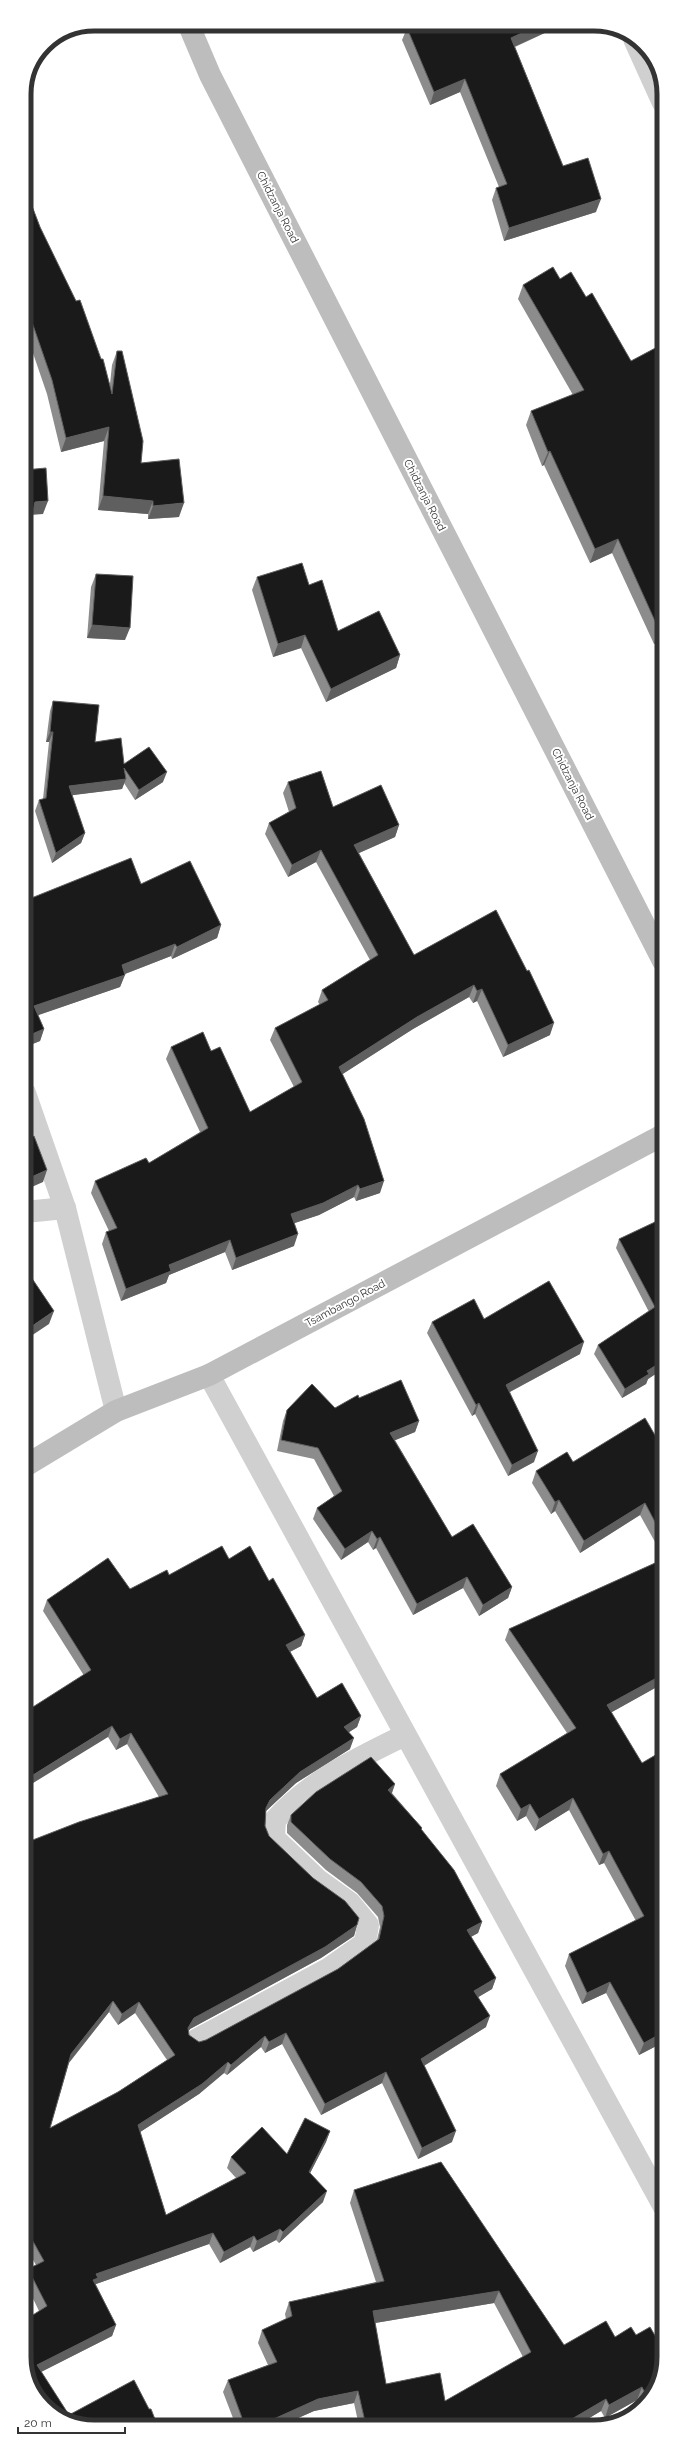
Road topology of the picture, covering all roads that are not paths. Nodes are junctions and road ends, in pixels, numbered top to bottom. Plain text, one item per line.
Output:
1 (191, 31) edge
2 (639, 50) edge
3 (657, 89) edge
4 (657, 950) edge
5 (31, 1110) edge
6 (657, 1138) edge
7 (65, 1208) junction
8 (31, 1211) edge
9 (210, 1375) junction
10 (116, 1411) junction
11 (31, 1462) edge
12 (405, 1735) junction
13 (196, 2040) edge
14 (657, 2195) edge

1 - 4 street, Chidzanja Road
2 - 3 street
5 - 7 street
6 - 9 street, Tsambango Road
7 - 8 street
7 - 10 street
9 - 10 street, Tsambango Road
9 - 12 street
10 - 11 street, Tsambango Road
12 - 13 street
12 - 14 street

